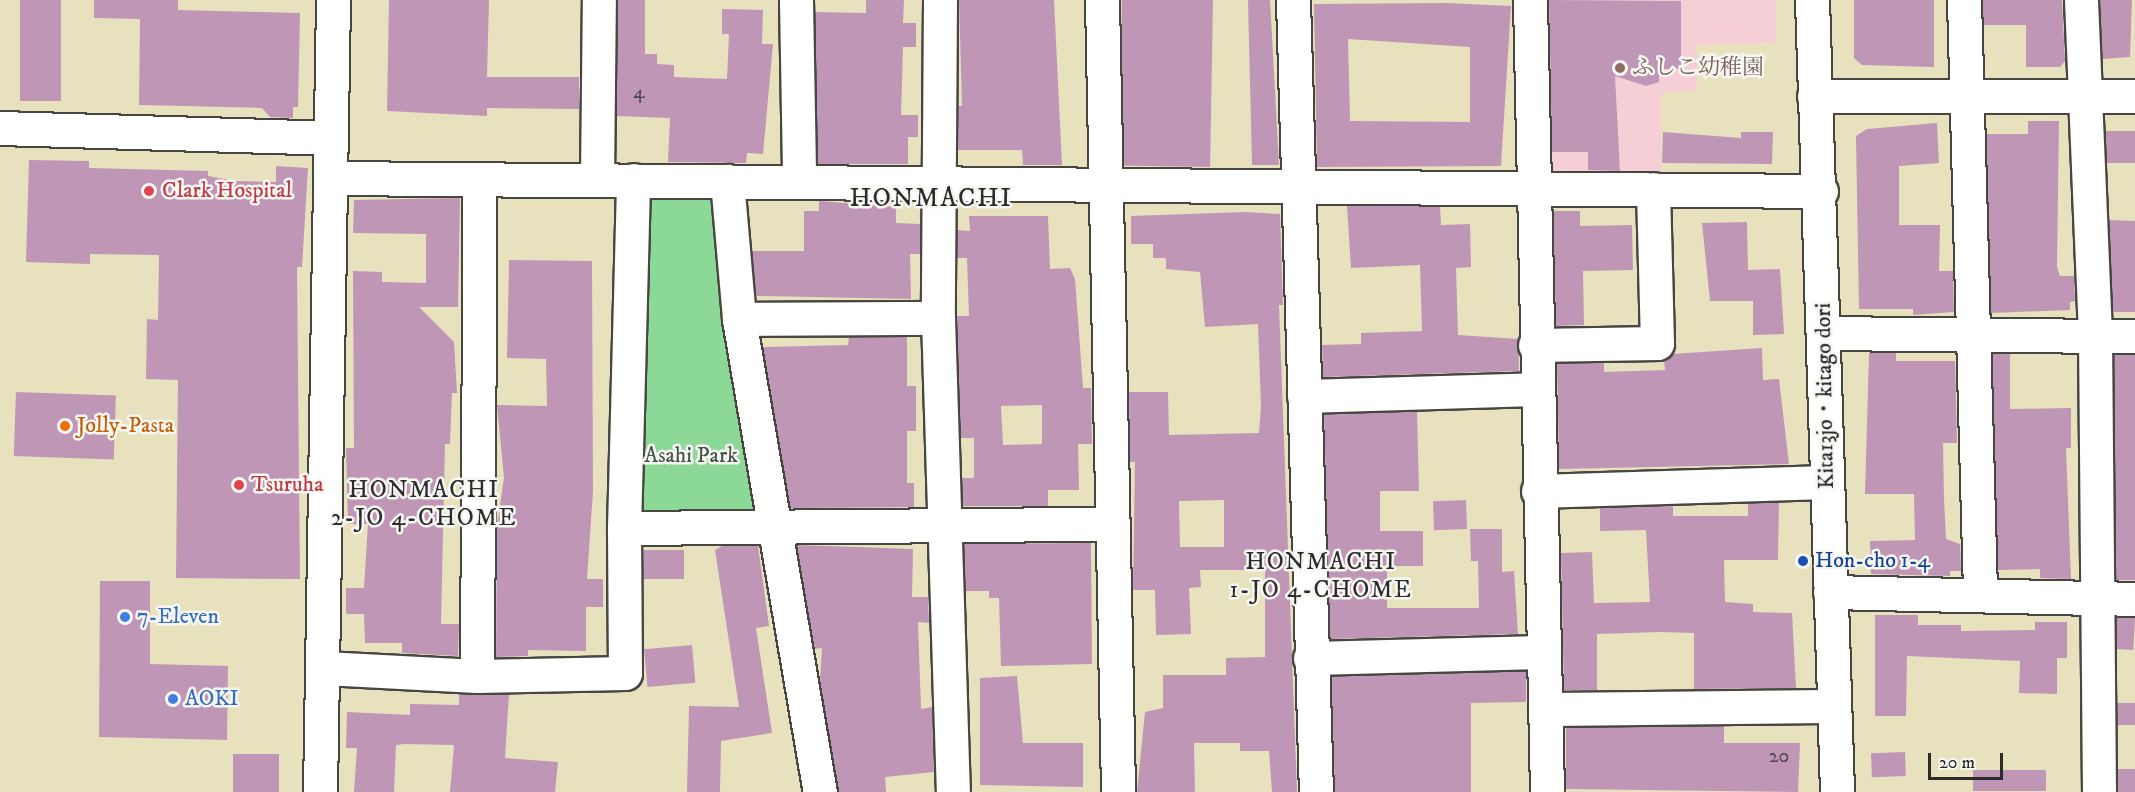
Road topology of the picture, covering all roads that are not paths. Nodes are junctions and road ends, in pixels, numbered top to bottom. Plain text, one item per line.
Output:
1 (333, 0) edge
2 (599, 0) edge
3 (796, 0) edge
4 (940, 0) edge
5 (1102, 0) edge
6 (1293, 0) edge
7 (1530, 0) edge
8 (1812, 0) edge
9 (1964, 0) edge
10 (2081, 0) edge
11 (1814, 96) junction
12 (2135, 96) edge
13 (1967, 97) junction
14 (2084, 98) junction
15 (0, 128) edge
16 (331, 138) junction
17 (330, 178) junction
18 (597, 180) junction
19 (633, 180) junction
20 (799, 180) junction
21 (480, 181) junction
22 (727, 181) junction
23 (938, 183) junction
24 (1298, 184) junction
25 (1105, 185) junction
26 (1531, 186) junction
27 (1653, 189) junction
28 (1821, 191) junction
29 (938, 318) junction
30 (739, 319) junction
31 (1823, 333) junction
32 (1975, 333) junction
33 (2095, 334) junction
34 (2135, 336) edge
35 (1534, 345) junction
36 (1536, 389) junction
37 (1304, 396) junction
38 (1826, 482) junction
39 (1538, 491) junction
40 (1112, 524) junction
41 (772, 527) junction
42 (624, 528) junction
43 (942, 528) junction
44 (1830, 592) junction
45 (1980, 593) junction
46 (2100, 599) junction
47 (2135, 599) edge
48 (1543, 652) junction
49 (1310, 658) junction
50 (324, 668) junction
51 (477, 676) junction
52 (1834, 706) junction
53 (1545, 709) junction
54 (320, 792) edge
55 (820, 792) edge
56 (952, 792) edge
57 (1118, 792) edge
58 (1316, 792) edge
59 (1547, 792) edge
60 (1837, 792) edge
61 (2099, 792) edge

1 - 16 street
2 - 18 street
3 - 20 street
4 - 23 street
5 - 25 street
6 - 24 street
7 - 26 street
8 - 11 street, Kita13jo・kitago dori
9 - 13 street
10 - 14 street
11 - 13 street
11 - 28 street, Kita13jo・kitago dori
12 - 14 street
13 - 14 street
13 - 32 street
14 - 33 street
15 - 16 street
16 - 17 street
17 - 21 street
17 - 50 street
18 - 19 street
18 - 21 street
19 - 22 street
19 - 42 street
20 - 22 street
20 - 23 street
21 - 51 street
22 - 30 street
23 - 25 street
23 - 29 street
24 - 25 street
24 - 26 street
24 - 37 street
25 - 40 street
26 - 27 street
26 - 35 street
27 - 28 street
27 - 35 street
28 - 31 street, Kita13jo・kitago dori
29 - 30 street
29 - 43 street
30 - 41 street
31 - 32 street
31 - 38 street, Kita13jo・kitago dori
32 - 33 street
32 - 45 street
33 - 34 street
33 - 46 street
35 - 36 street
36 - 37 street
36 - 39 street
37 - 49 street
38 - 39 street
38 - 44 street, Kita13jo・kitago dori
39 - 48 street
40 - 43 street
40 - 57 street
41 - 42 street
41 - 43 street
41 - 55 street
42 - 51 street
43 - 56 street
44 - 45 street
44 - 52 street, Kita13jo・kitago dori
45 - 46 street
46 - 47 street
46 - 61 street
48 - 49 street
48 - 53 street
49 - 58 street
50 - 51 street
50 - 54 street
52 - 53 street
52 - 60 street, Kita13jo・kitago dori
53 - 59 street

